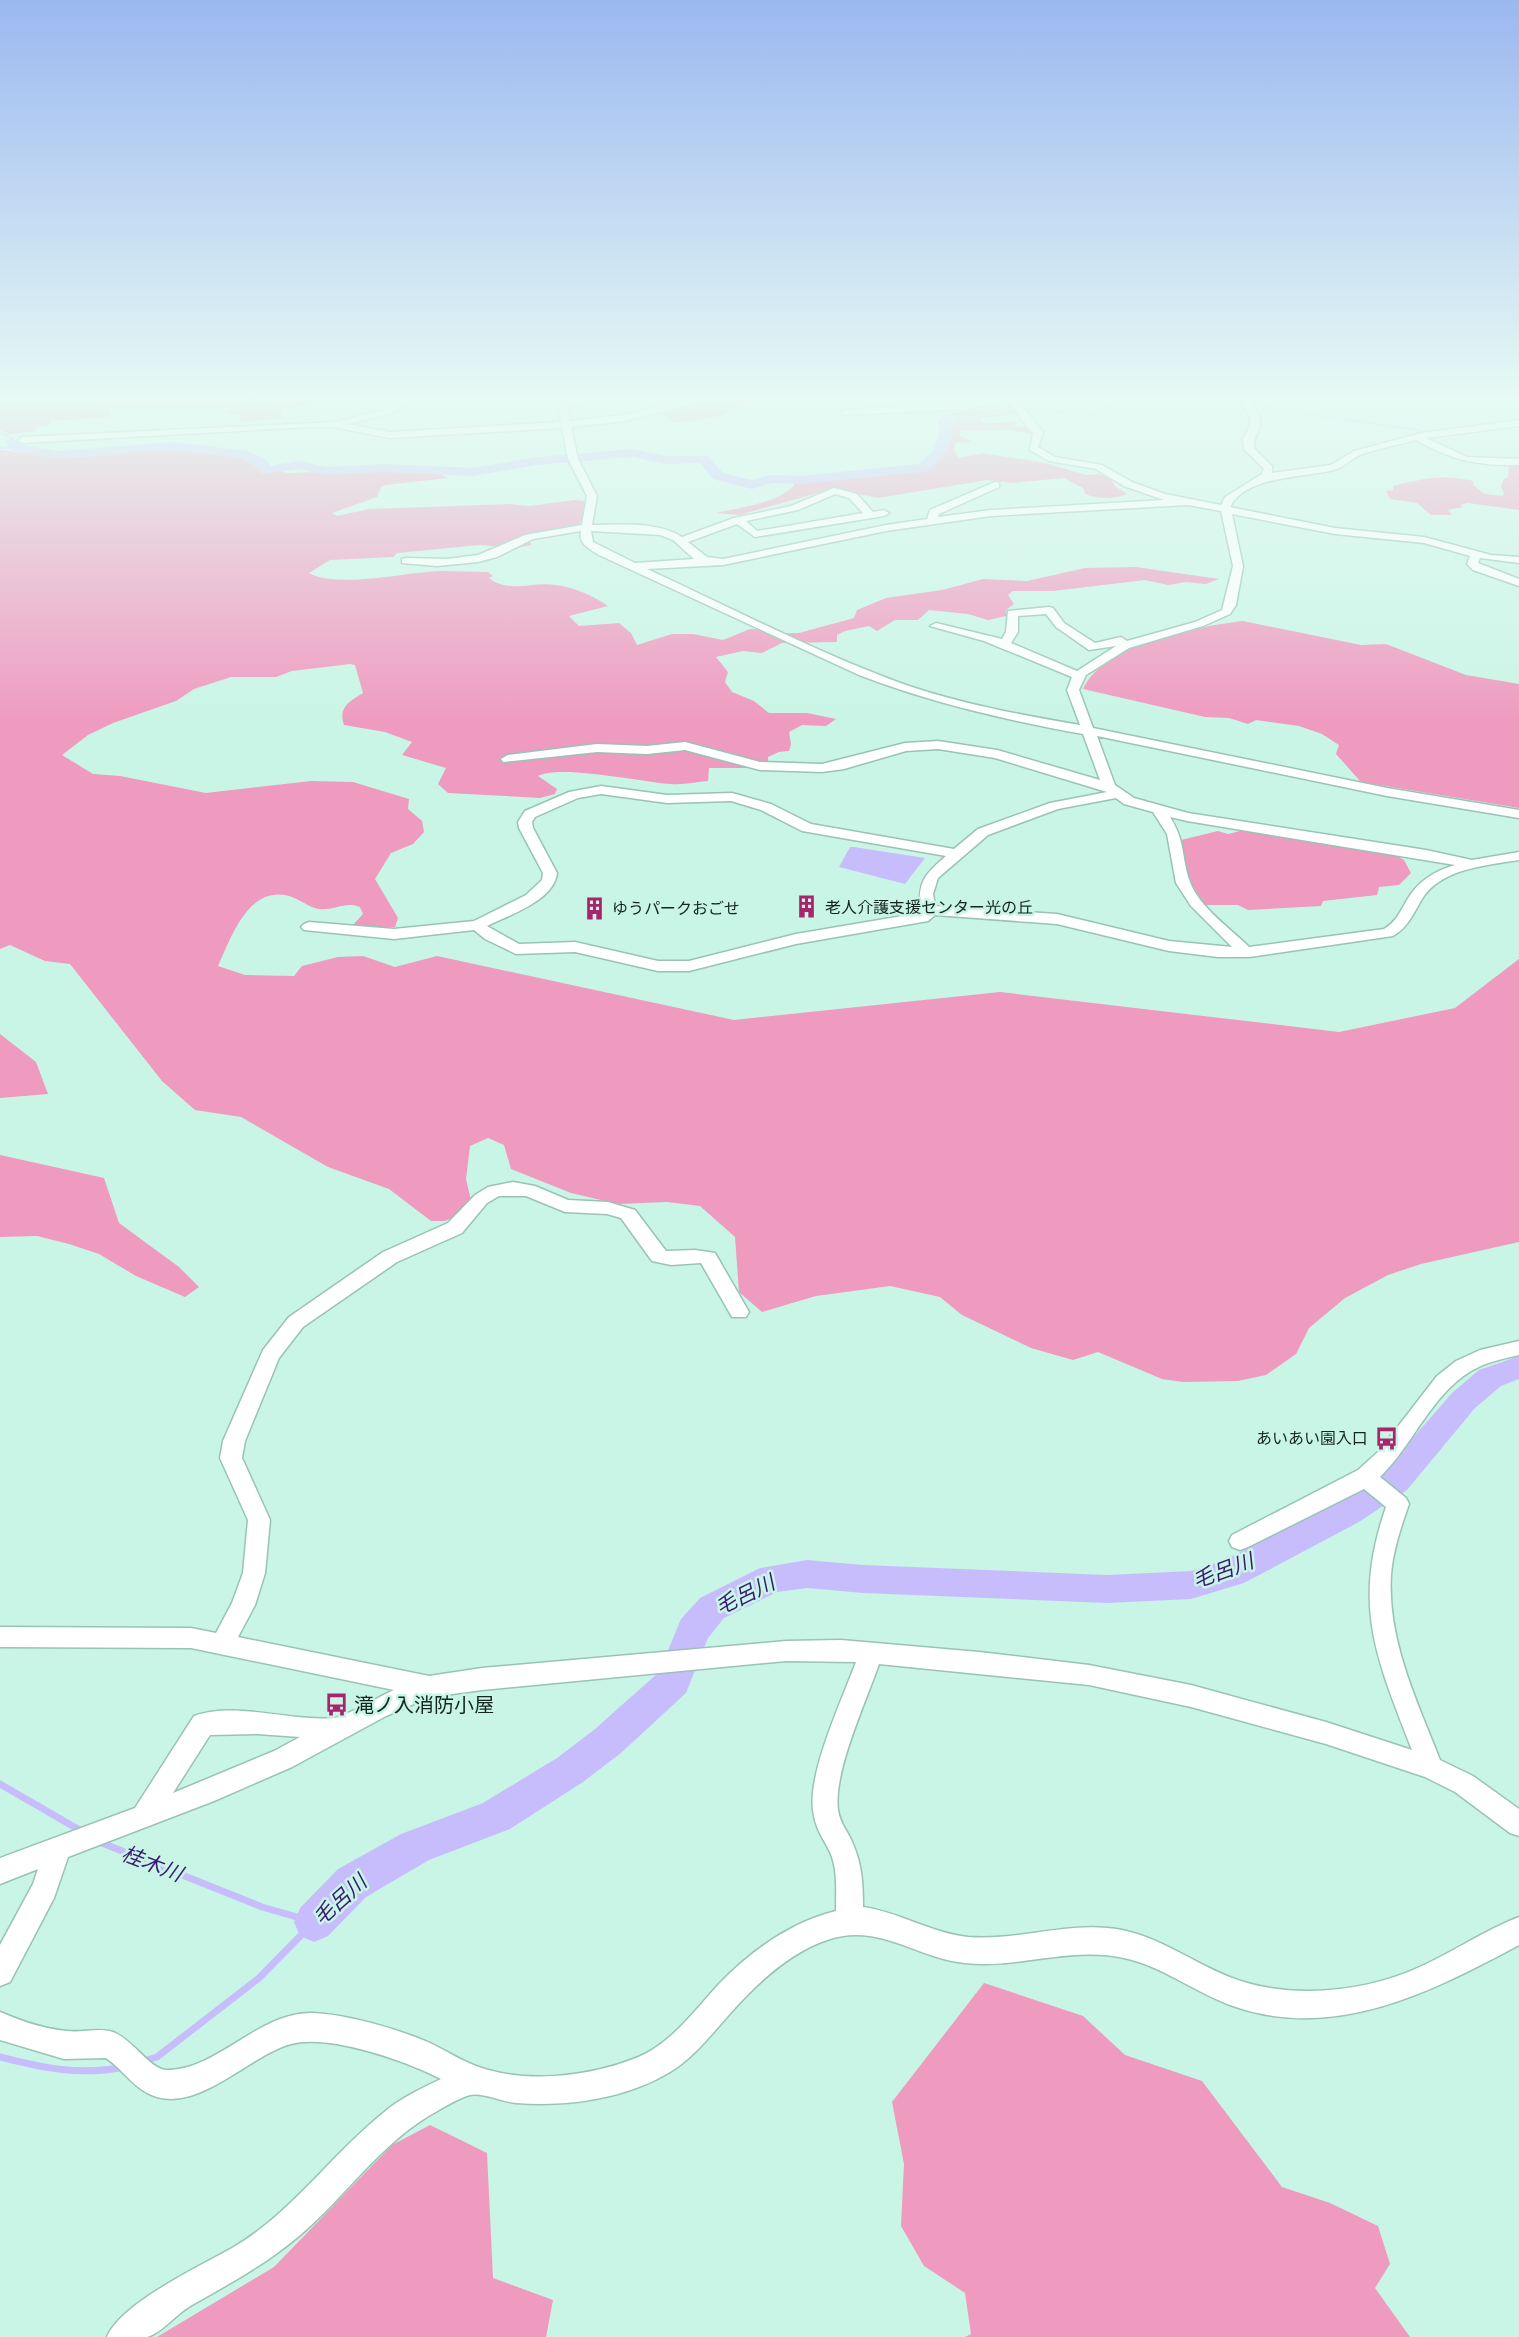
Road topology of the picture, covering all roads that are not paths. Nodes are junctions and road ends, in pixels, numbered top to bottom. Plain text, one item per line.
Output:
1 (591, 506) edge
2 (799, 506) edge
3 (861, 506) edge
4 (947, 506) edge
5 (1112, 506) edge
6 (1218, 506) edge
7 (1225, 507) junction
8 (884, 513) dead end
9 (868, 514) junction
10 (738, 520) junction
11 (932, 521) junction
12 (586, 528) junction
13 (886, 528) junction
14 (681, 541) junction
15 (1476, 554) junction
16 (1519, 560) edge
17 (406, 561) dead end
18 (708, 561) junction
19 (723, 562) junction
20 (634, 566) junction
21 (661, 579) junction
22 (1519, 583) edge
23 (936, 626) dead end
24 (1133, 641) junction
25 (1004, 645) junction
26 (1079, 676) junction
27 (1089, 730) junction
28 (508, 759) dead end
29 (1112, 790) junction
30 (1158, 809) junction
31 (1519, 814) edge
32 (957, 854) junction
33 (1519, 856) edge
34 (1470, 864) junction
35 (927, 910) junction
36 (477, 925) junction
37 (309, 927) dead end
38 (1245, 952) junction
39 (739, 1312) dead end
40 (1519, 1348) edge
41 (1368, 1479) junction
42 (1239, 1541) dead end
43 (0, 1637) edge
44 (223, 1643) junction
45 (871, 1652) junction
46 (429, 1687) junction
47 (339, 1729) junction
48 (1431, 1767) junction
49 (145, 1814) junction
50 (1519, 1824) edge
51 (63, 1847) junction
52 (0, 1871) edge
53 (850, 1920) junction
54 (1519, 1930) edge
55 (0, 1972) edge
56 (0, 2026) edge
57 (472, 2079) junction
58 (123, 2337) edge

1 - 12 street
2 - 10 street
3 - 9 street
4 - 11 street
5 - 11 street
6 - 7 street
7 - 15 street
7 - 24 street
8 - 9 street
9 - 10 street
9 - 13 street
10 - 14 street
11 - 13 street
12 - 14 street
12 - 17 street
12 - 20 street
13 - 19 street
14 - 18 street
15 - 16 street
15 - 22 street
18 - 19 street
18 - 20 street
19 - 21 street
20 - 21 street
21 - 27 street
23 - 25 street
24 - 25 street
24 - 26 street
25 - 26 street
26 - 27 street
27 - 29 street
27 - 31 street
28 - 29 street
29 - 30 street
29 - 32 street
30 - 34 street
30 - 38 street
32 - 35 street
32 - 36 street
33 - 34 street
34 - 38 street
35 - 36 street
35 - 38 street
36 - 37 street
39 - 44 street
40 - 41 street
41 - 42 street
41 - 48 street
43 - 44 street
44 - 46 street
45 - 46 street
45 - 48 street
45 - 53 street
46 - 47 street
47 - 49 street
47 - 49 street
48 - 50 street
49 - 51 street
51 - 52 street
51 - 55 street
53 - 54 street
53 - 57 street
56 - 57 street
57 - 58 street

